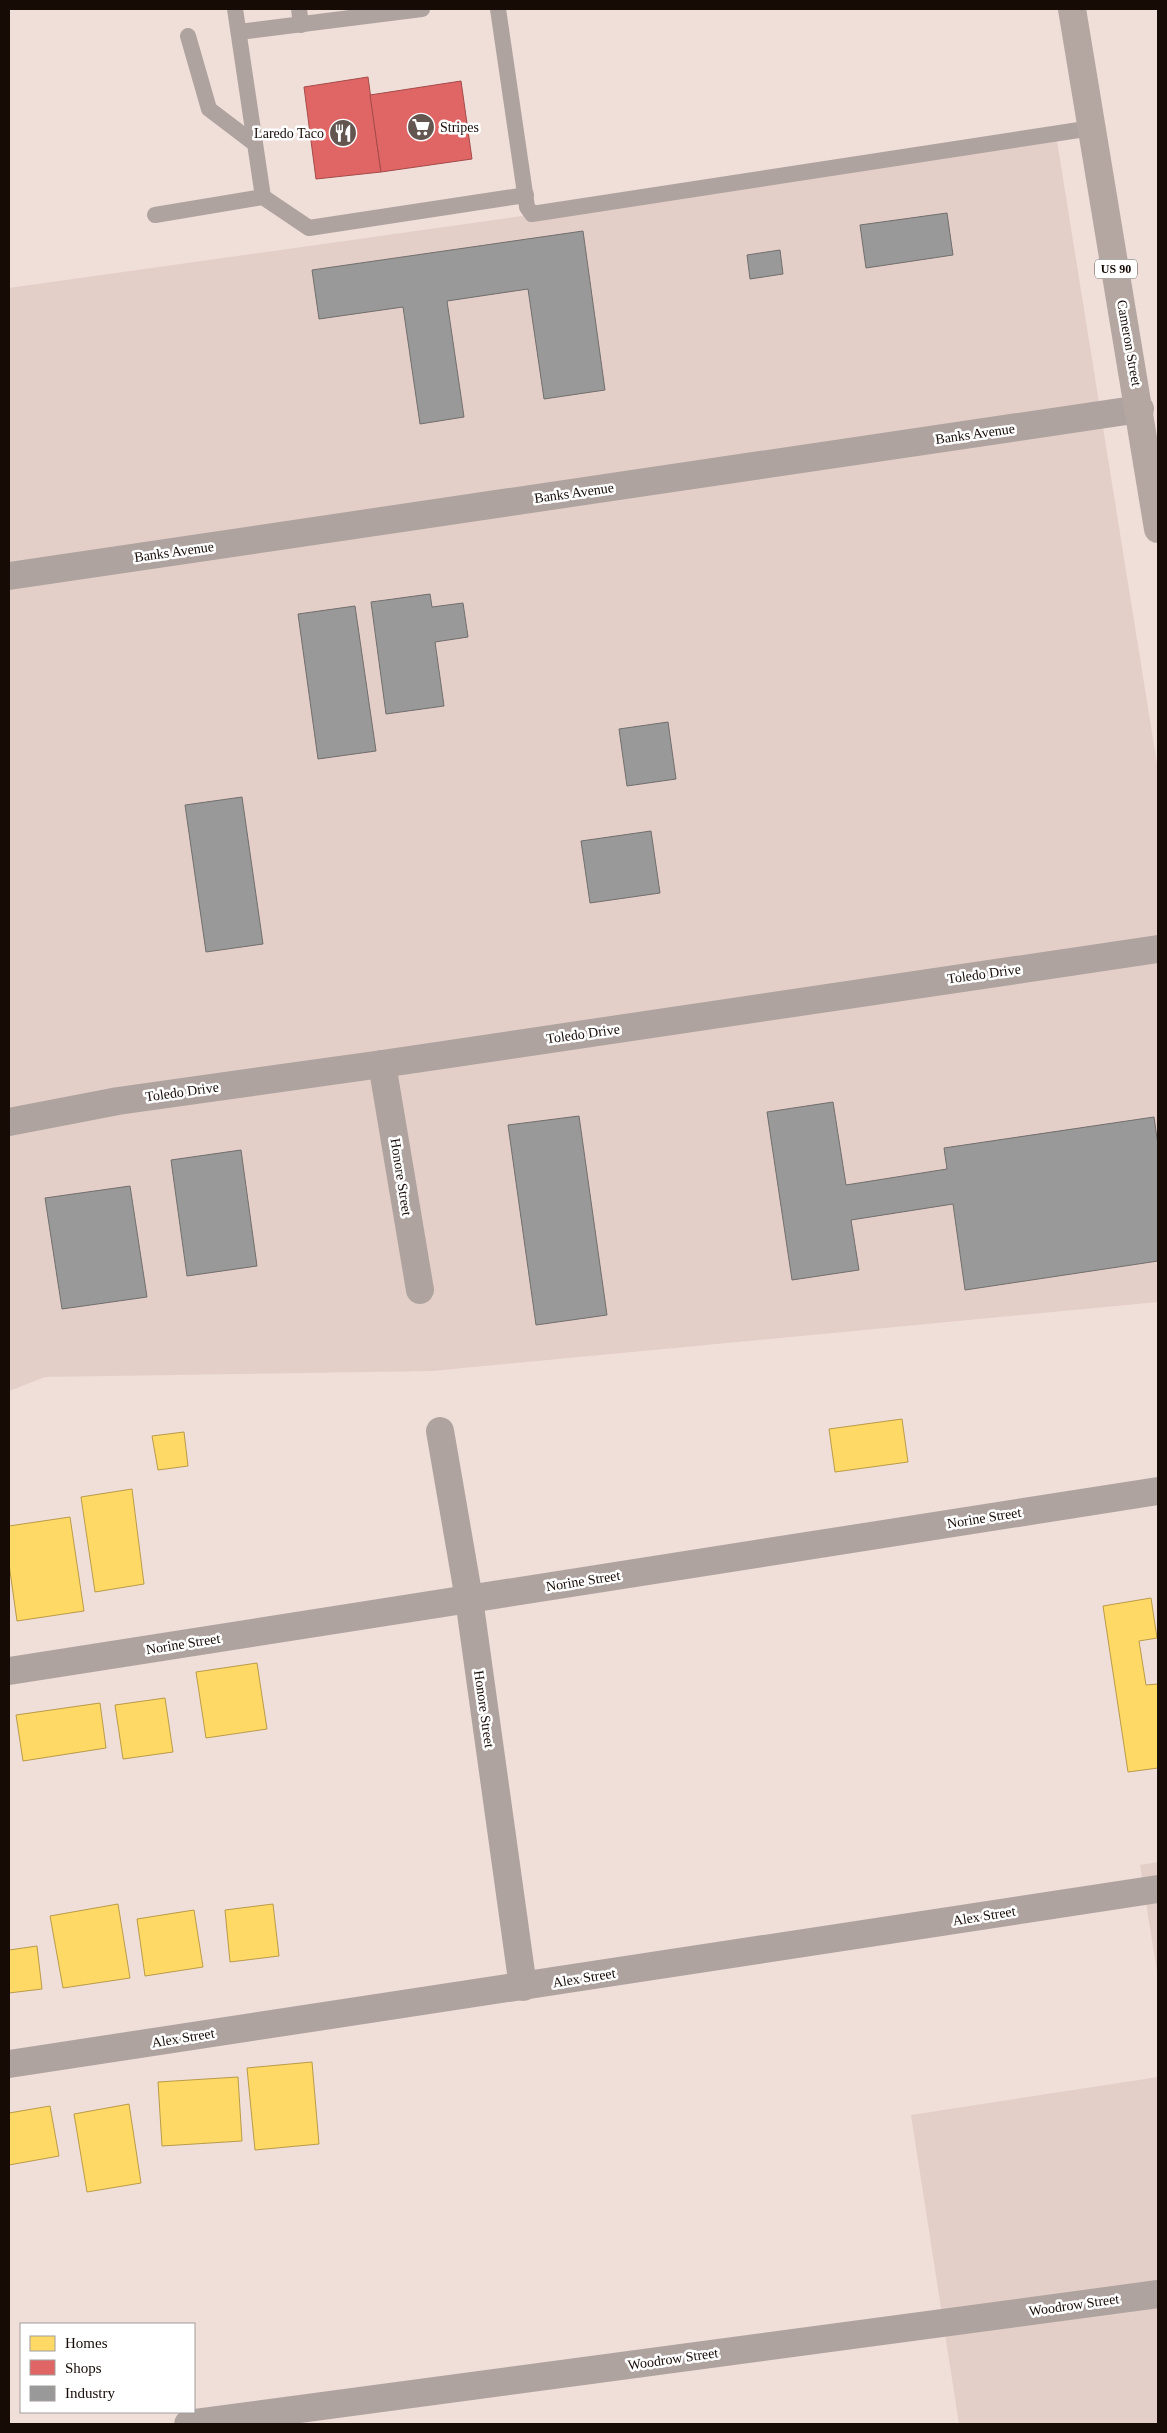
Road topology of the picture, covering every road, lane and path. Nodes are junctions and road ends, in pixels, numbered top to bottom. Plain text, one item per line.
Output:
1 (235, 9) edge
2 (422, 9) edge
3 (498, 9) edge
4 (1072, 9) edge
5 (396, 10) edge
6 (354, 13) edge
7 (300, 17) edge
8 (239, 32) junction
9 (188, 36) dead end
10 (1092, 128) junction
11 (255, 144) junction
12 (526, 195) junction
13 (263, 197) junction
14 (155, 215) dead end
15 (1140, 410) junction
16 (1158, 529) edge
17 (9, 576) edge
18 (1158, 948) edge
19 (382, 1064) junction
20 (9, 1122) edge
21 (420, 1290) dead end
22 (440, 1431) dead end
23 (1158, 1491) edge
24 (469, 1599) junction
25 (9, 1671) edge
26 (1158, 1889) edge
27 (523, 1987) junction
28 (9, 2064) edge
29 (1158, 2294) edge
30 (188, 2424) edge

1 - 8 lane
2 - 5 lane
3 - 12 lane
4 - 10 main road, Cameron Street / US 90
5 - 6 lane
6 - 7 lane
7 - 8 lane
8 - 11 lane
9 - 11 lane
10 - 12 lane
10 - 15 main road, Cameron Street / US 90
11 - 13 lane
12 - 13 lane
13 - 14 lane
15 - 16 main road, Cameron Street / US 90
15 - 17 street, Banks Avenue
18 - 19 street, Toledo Drive
19 - 20 street, Toledo Drive
19 - 21 street, Honore Street
22 - 24 street, Honore Street
23 - 24 street, Norine Street
24 - 25 street, Norine Street
24 - 27 street, Honore Street
26 - 27 street, Alex Street
27 - 28 street, Alex Street
29 - 30 street, Woodrow Street

